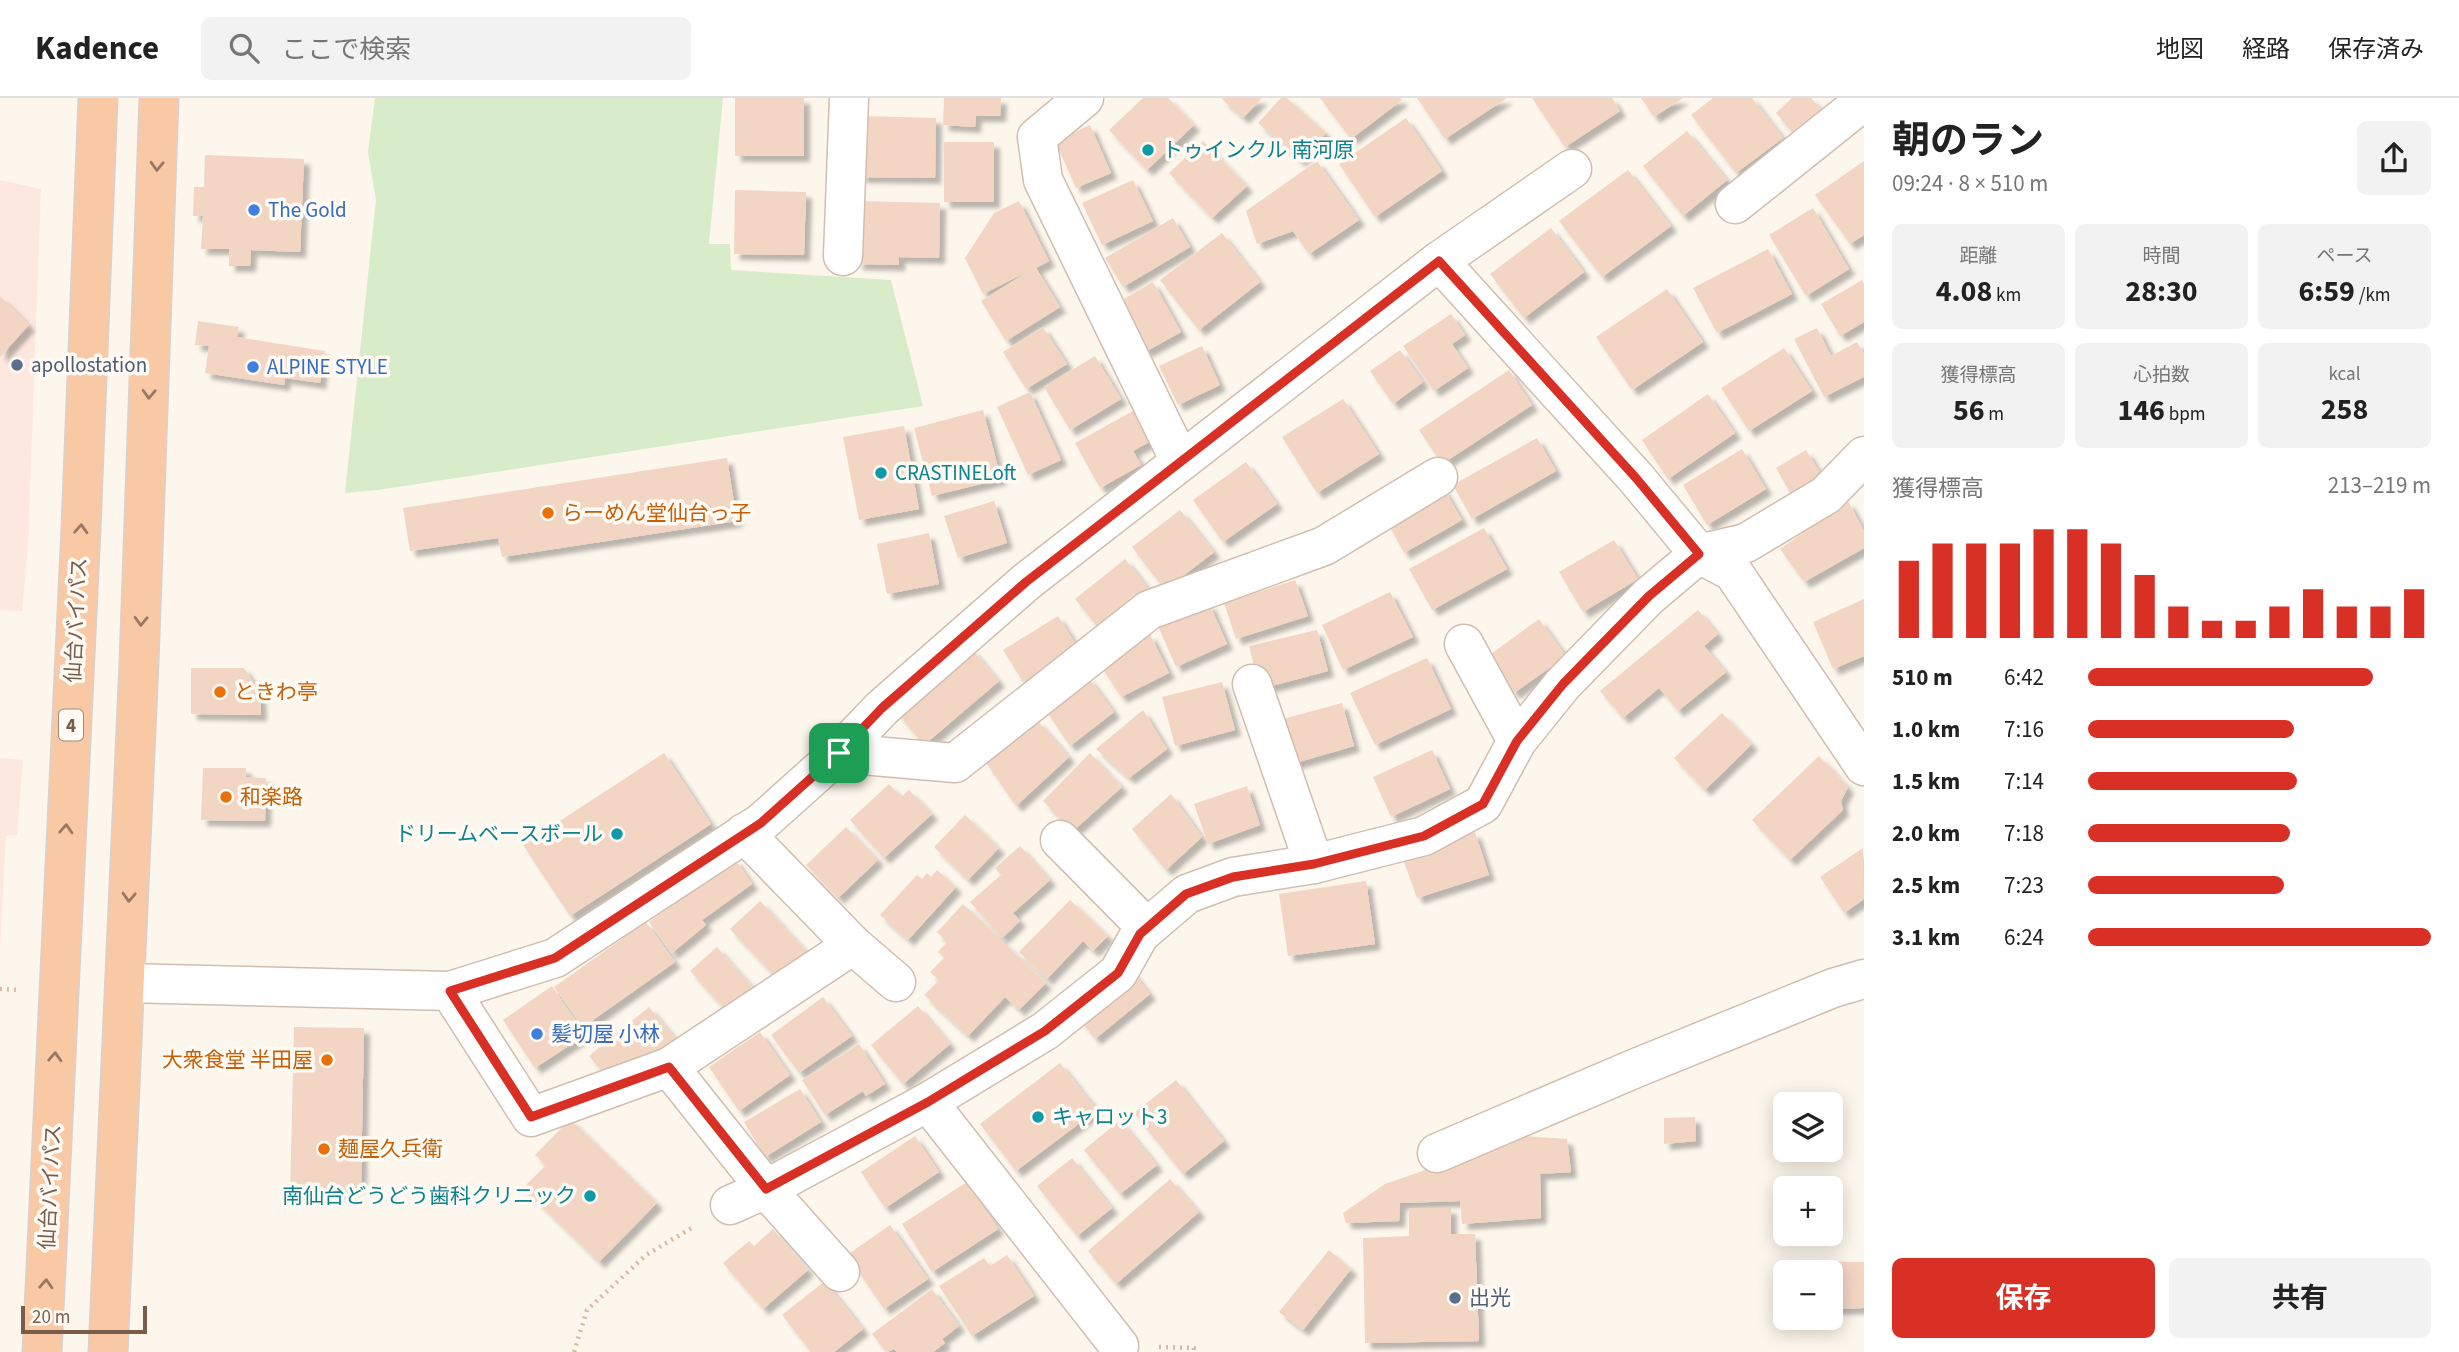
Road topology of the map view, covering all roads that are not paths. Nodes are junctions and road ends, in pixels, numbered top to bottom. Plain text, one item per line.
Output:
1 (98, 98) edge
2 (159, 98) edge
3 (849, 98) edge
4 (1084, 98) edge
5 (1864, 101) edge
6 (1572, 169) dead end
7 (1735, 204) dead end
8 (843, 256) dead end
9 (1439, 261) junction
10 (1864, 456) edge
11 (1180, 461) junction
12 (1438, 477) dead end
13 (1699, 554) junction
14 (1464, 644) dead end
15 (1252, 684) dead end
16 (1517, 741) junction
17 (839, 753) junction
18 (1864, 766) edge
19 (744, 833) junction
20 (1060, 840) dead end
21 (1314, 864) junction
22 (1147, 928) junction
23 (853, 945) junction
24 (1864, 979) edge
25 (896, 982) dead end
26 (125, 983) junction
27 (450, 991) junction
28 (669, 1067) junction
29 (928, 1102) junction
30 (1437, 1153) dead end
31 (766, 1189) junction
32 (730, 1205) road end
33 (840, 1272) dead end
34 (1119, 1346) dead end
35 (42, 1352) edge
36 (108, 1352) edge

35 -> 1 highway, 仙台バイパス / 4
2 -> 26 highway
3 - 8 street
4 - 11 street
5 - 7 street
6 - 9 street
9 - 11 street
9 - 13 street
10 - 13 street
11 - 17 street
12 - 17 street
13 - 16 street
13 - 18 street
14 - 16 street
15 - 21 street
16 - 21 street
17 - 19 street
19 - 23 street
19 - 27 street
20 - 22 street
21 - 22 street
22 - 29 street
23 - 25 street
23 - 28 street
24 - 30 street
26 - 27 street
26 - 36 highway
27 - 28 street
28 - 31 street
29 - 31 street
29 - 34 street
31 - 32 street
31 - 33 street

